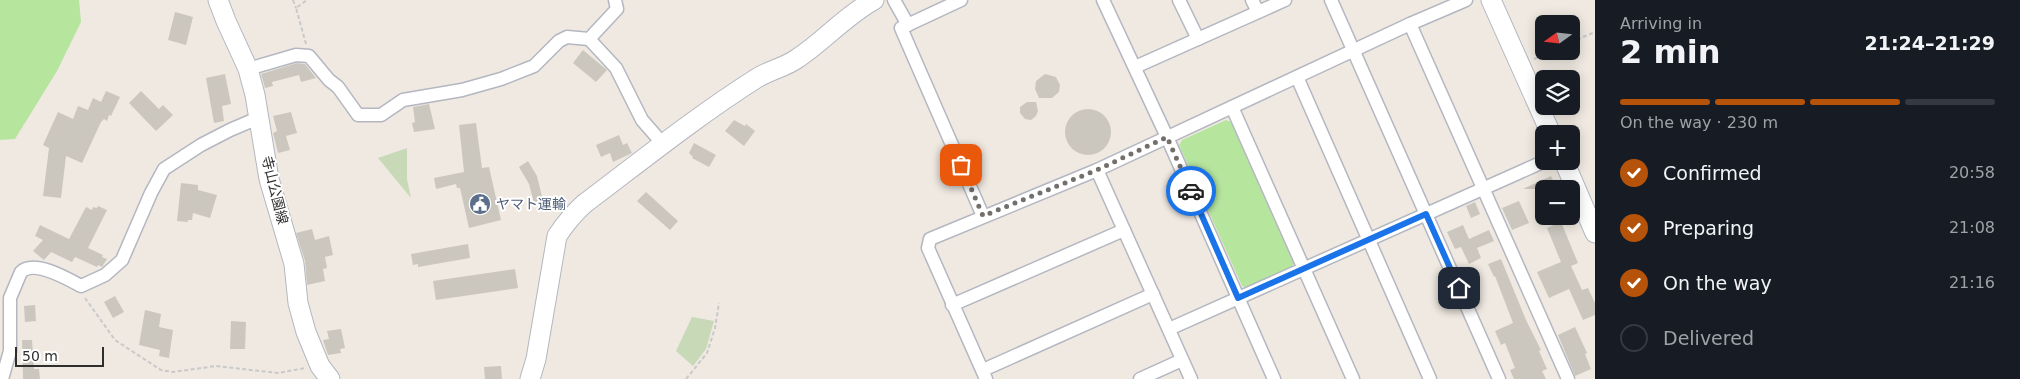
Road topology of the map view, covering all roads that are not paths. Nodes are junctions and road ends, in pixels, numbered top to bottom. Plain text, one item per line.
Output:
1 (218, 0) edge
2 (615, 0) edge
3 (874, 0) edge
4 (894, 0) edge
5 (961, 0) edge
6 (1103, 0) edge
7 (1179, 0) edge
8 (1285, 0) edge
9 (1331, 0) edge
10 (1466, 0) edge
11 (1491, 0) edge
12 (1255, 6) edge
13 (1410, 24) junction
14 (908, 25) junction
15 (589, 39) junction
16 (1198, 39) junction
17 (1354, 50) junction
18 (1135, 67) junction
19 (248, 69) junction
20 (1297, 77) junction
21 (1232, 107) junction
22 (258, 118) junction
23 (1547, 125) edge
24 (1167, 137) junction
25 (663, 144) junction
26 (1535, 166) edge
27 (1097, 170) junction
28 (1568, 170) edge
29 (1484, 189) junction
30 (1426, 214) junction
31 (983, 216) junction
32 (1124, 230) junction
33 (1595, 233) edge
34 (1369, 240) junction
35 (1304, 269) junction
36 (1153, 294) junction
37 (1238, 298) junction
38 (952, 305) junction
39 (1169, 329) junction
40 (1182, 360) junction
41 (325, 372) edge
42 (984, 374) edge
43 (2, 379) edge
44 (530, 379) edge
45 (1140, 379) edge
46 (1191, 379) edge
47 (1274, 379) edge
48 (1353, 379) edge
49 (1430, 379) edge
50 (1499, 379) edge
51 (1568, 379) edge

1 - 19 street, 寺山公園線
2 - 15 street
3 - 25 street
4 - 14 street
5 - 14 street
6 - 18 street
7 - 16 street
8 - 12 street
9 - 17 street
10 - 13 street
11 - 23 street
12 - 16 street
13 - 17 street
13 - 29 street
14 - 31 street
15 - 19 street
15 - 25 street
16 - 18 street
17 - 20 street
17 - 30 street
18 - 24 street
19 - 22 street, 寺山公園線
20 - 21 street
20 - 34 street
21 - 24 street
21 - 35 street
22 - 41 street, 寺山公園線
22 - 43 street
24 - 27 street
24 - 37 street
25 - 44 street
26 - 29 street
27 - 31 street
27 - 32 street
28 - 33 street
29 - 30 street
29 - 51 street
30 - 34 street
30 - 50 street
31 - 38 street
32 - 36 street
32 - 38 street
34 - 35 street
34 - 49 street
35 - 37 street
35 - 48 street
36 - 39 street
36 - 42 street
37 - 39 street
37 - 47 street
38 - 42 street
39 - 40 street
40 - 45 street
40 - 46 street

